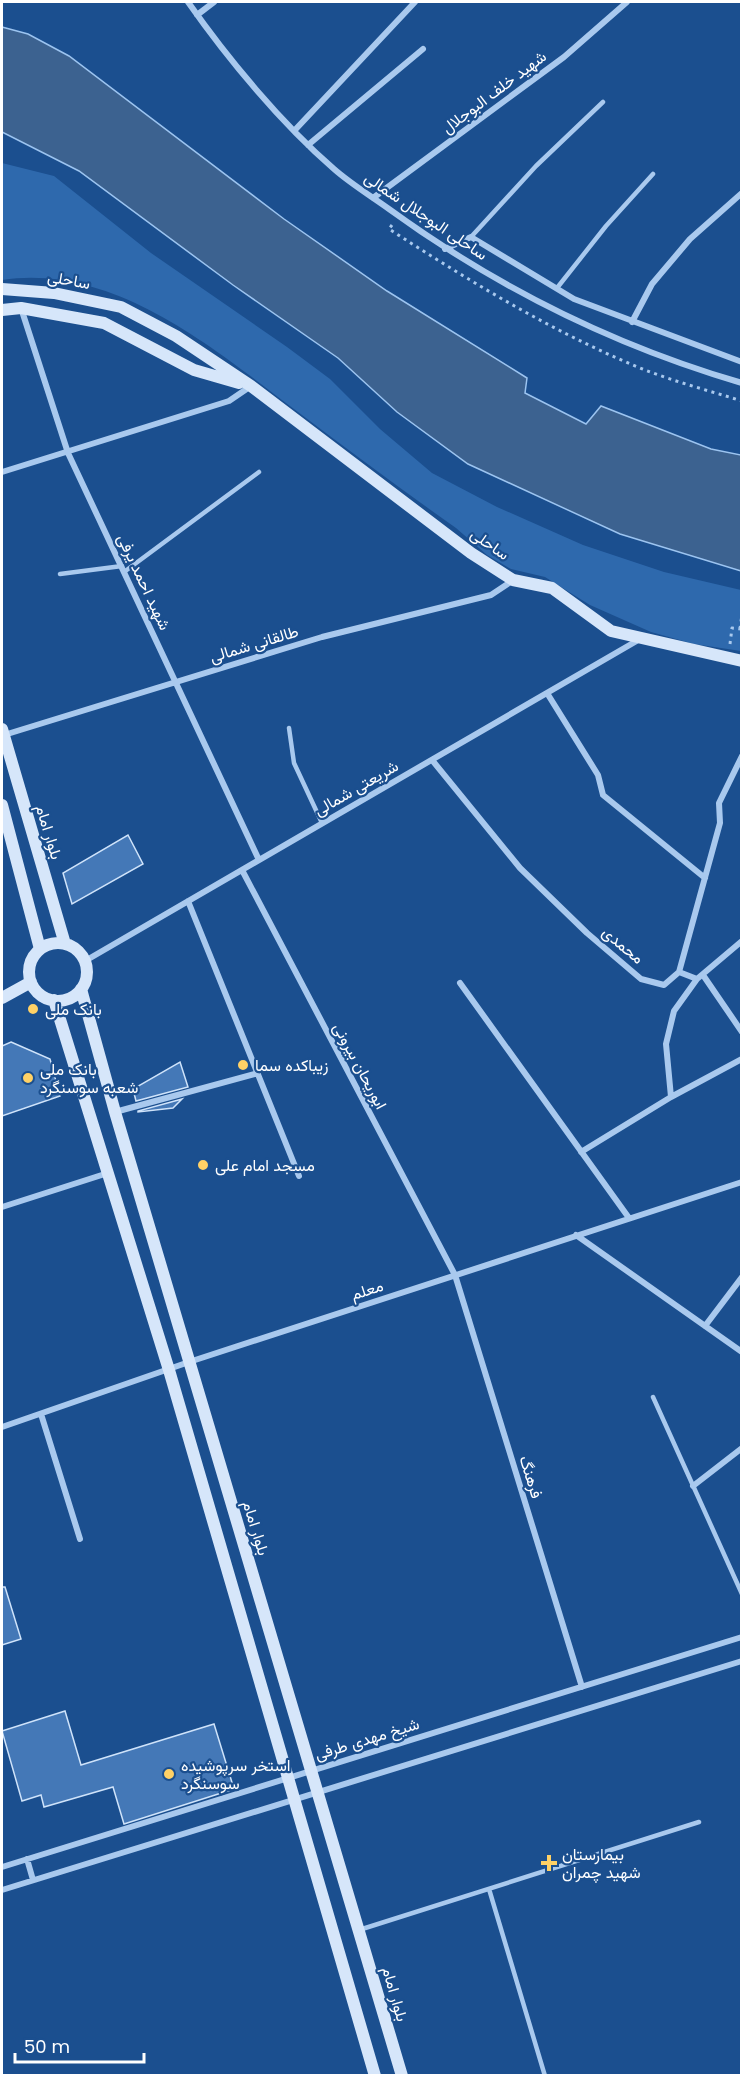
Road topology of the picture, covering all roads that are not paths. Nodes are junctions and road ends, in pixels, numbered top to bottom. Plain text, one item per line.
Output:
1 (188, 2) edge
2 (213, 2) edge
3 (415, 2) edge
4 (627, 2) edge
5 (197, 15) junction
6 (423, 49) dead end
7 (603, 102) dead end
8 (294, 131) junction
9 (308, 145) junction
10 (653, 174) dead end
11 (741, 193) edge
12 (373, 198) junction
13 (471, 237) junction
14 (445, 249) junction
15 (557, 288) junction
16 (2, 289) edge
17 (21, 308) junction
18 (2, 310) edge
19 (632, 322) junction
20 (741, 362) edge
21 (741, 383) edge
22 (251, 386) junction
23 (68, 453) junction
24 (2, 472) edge
25 (259, 472) dead end
26 (123, 569) junction
27 (60, 574) dead end
28 (513, 580) junction
29 (642, 639) junction
30 (741, 661) edge
31 (176, 682) junction
32 (546, 693) junction
33 (289, 728) dead end
34 (2, 732) edge
35 (741, 756) edge
36 (432, 760) junction
37 (2, 805) edge
38 (322, 823) junction
39 (259, 860) junction
40 (242, 870) junction
41 (705, 878) junction
42 (188, 901) junction
43 (741, 941) edge
44 (65, 944) junction
45 (40, 949) junction
46 (85, 961) junction
47 (680, 972) junction
48 (700, 977) junction
49 (31, 982) junction
50 (460, 983) dead end
51 (81, 989) junction
52 (2, 998) edge
53 (54, 1000) junction
54 (741, 1032) edge
55 (741, 1059) edge
56 (258, 1073) junction
57 (671, 1097) junction
58 (115, 1112) junction
59 (581, 1152) junction
60 (108, 1173) junction
61 (298, 1176) dead end
62 (741, 1182) edge
63 (2, 1207) edge
64 (628, 1218) junction
65 (576, 1234) junction
66 (455, 1275) junction
67 (741, 1277) edge
68 (705, 1326) junction
69 (741, 1352) edge
70 (189, 1362) junction
71 (169, 1370) junction
72 (653, 1397) dead end
73 (41, 1414) junction
74 (2, 1427) edge
75 (741, 1448) edge
76 (693, 1486) junction
77 (80, 1539) dead end
78 (741, 1594) edge
79 (741, 1637) edge
80 (741, 1661) edge
81 (582, 1687) junction
82 (312, 1771) junction
83 (288, 1778) junction
84 (318, 1792) junction
85 (294, 1799) junction
86 (699, 1822) dead end
87 (27, 1859) junction
88 (2, 1867) edge
89 (33, 1880) junction
90 (489, 1889) junction
91 (2, 1890) edge
92 (359, 1930) junction
93 (375, 2076) edge
94 (402, 2076) edge
95 (545, 2076) edge

1 - 5 street, ساحلی البوجلال شمالی
2 - 5 street
3 - 8 street
4 - 12 street, شهید خلف البوجلال
5 - 8 street, ساحلی البوجلال شمالی
6 - 9 street
7 - 13 lane
8 - 9 street, ساحلی البوجلال شمالی
9 - 12 street, ساحلی البوجلال شمالی
10 - 15 lane
11 - 19 street
12 - 14 street, ساحلی البوجلال شمالی
13 - 14 street
13 - 15 street, ساحلی البوجلال شمالی
14 - 21 street, ساحلی البوجلال شمالی
15 - 19 street, ساحلی البوجلال شمالی
16 - 22 main road, ساحلی
17 - 18 main road, ساحلی
17 - 22 main road, ساحلی
17 - 23 street, شهید احمد یرفی
19 - 20 street, ساحلی البوجلال شمالی
22 - 23 street
22 - 28 main road, ساحلی
23 - 24 street
23 - 26 street, شهید احمد یرفی
25 - 26 lane
26 - 27 lane
26 - 31 street, شهید احمد یرفی
28 - 29 main road, ساحلی
28 - 31 street, طالقانی شمالی
29 - 30 main road, ساحلی
29 - 32 street, شریعتی شمالی
31 - 34 street, طالقانی شمالی
31 - 39 street, شهید احمد یرفی
32 - 36 street, شریعتی شمالی
32 - 41 street
33 - 38 lane
34 - 44 main road, بلوار امام
35 - 41 street
36 - 38 street, شریعتی شمالی
36 - 47 street, محمدی
37 - 45 main road
38 - 39 street, شریعتی شمالی
39 - 40 street, شریعتی شمالی
40 - 42 street, شریعتی شمالی
40 - 66 street, ابوریحان بیرونی
41 - 47 street
42 - 46 street, شریعتی شمالی
42 - 56 street
43 - 48 street
44 - 45 main road
44 - 46 main road
45 - 49 main road
46 - 51 main road
47 - 48 street
48 - 54 street
48 - 57 street
49 - 52 main road
49 - 53 main road
50 - 59 street
51 - 53 main road
51 - 58 main road, بلوار امام
53 - 60 main road
55 - 57 street
56 - 58 street
56 - 61 street
57 - 59 street
58 - 70 main road, بلوار امام
59 - 64 street
60 - 63 street
60 - 71 main road
62 - 64 street, معلم
64 - 65 street, معلم
65 - 66 street, معلم
65 - 68 street
66 - 70 street, معلم
66 - 81 street, فرهنگ
67 - 68 street
68 - 69 street
70 - 71 street, معلم
70 - 82 main road, بلوار امام
71 - 73 street, معلم
71 - 83 main road
72 - 76 lane
73 - 74 street, معلم
73 - 77 street
75 - 76 street
76 - 78 lane
79 - 81 street, شیخ مهدی طرفی
80 - 84 street
81 - 82 street, شیخ مهدی طرفی
82 - 83 street, شیخ مهدی طرفی
82 - 84 main road, بلوار امام
83 - 85 main road
83 - 87 street, شیخ مهدی طرفی
84 - 85 street
84 - 92 main road, بلوار امام
85 - 89 street
85 - 93 main road
86 - 90 lane
87 - 88 street, شیخ مهدی طرفی
87 - 89 street
89 - 91 street
90 - 92 lane
90 - 95 lane
92 - 94 main road, بلوار امام

